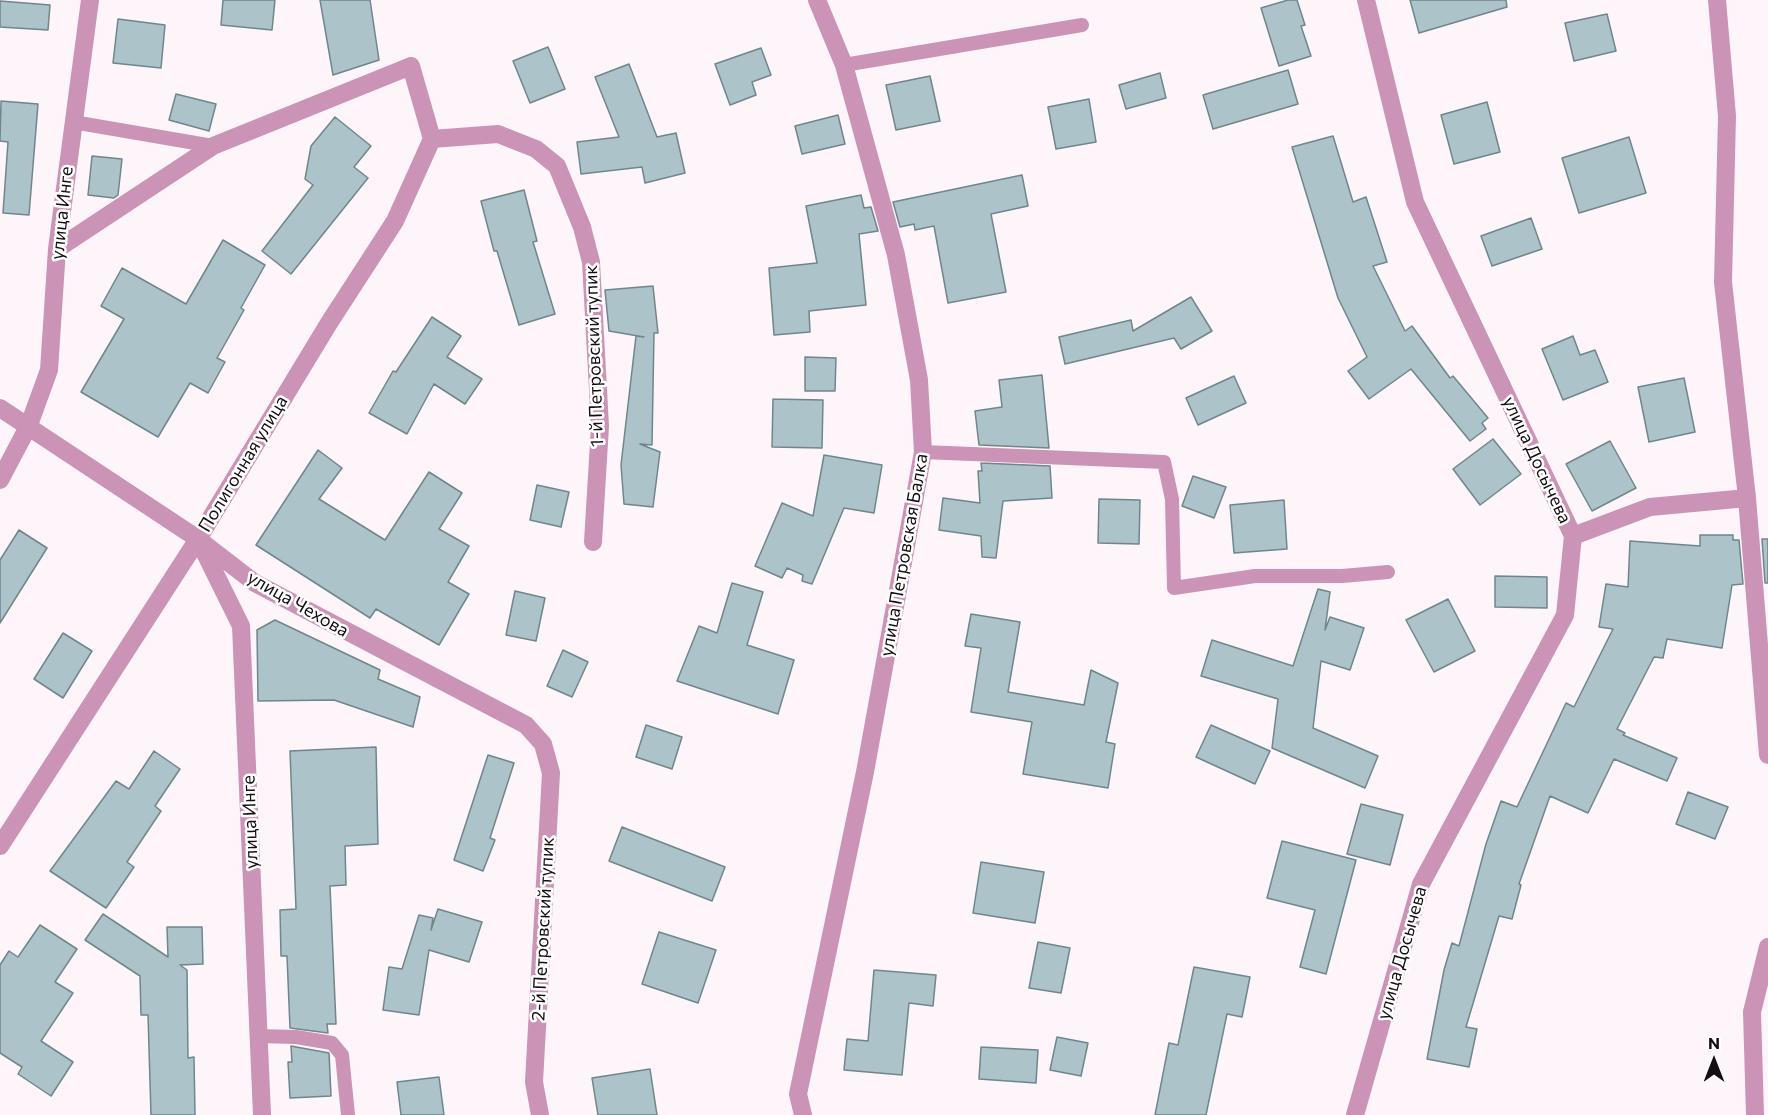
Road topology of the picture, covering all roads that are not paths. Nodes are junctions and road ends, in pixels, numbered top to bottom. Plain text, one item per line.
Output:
1 (90, 0) edge
2 (817, 0) edge
3 (1366, 0) edge
4 (1717, 0) edge
5 (1082, 25) dead end
6 (844, 65) junction
7 (73, 122) junction
8 (432, 138) junction
9 (213, 146) junction
10 (57, 249) junction
11 (0, 408) edge
12 (28, 424) junction
13 (923, 452) junction
14 (0, 480) edge
15 (1747, 498) junction
16 (1573, 536) junction
17 (198, 538) junction
18 (593, 542) dead end
19 (1388, 572) dead end
20 (543, 744) joint
21 (1768, 755) edge
22 (0, 846) edge
23 (1768, 947) edge
24 (258, 1036) junction
25 (262, 1115) edge
26 (348, 1115) edge
27 (540, 1115) edge
28 (803, 1115) edge
29 (1355, 1115) edge
30 (1755, 1115) edge

1 - 7 street, улица Инге
2 - 6 street, улица Петровская Балка
3 - 16 street, улица Досычева
4 - 15 street
5 - 6 lane
6 - 13 street, улица Петровская Балка
7 - 9 lane
7 - 10 street, улица Инге
8 - 9 street
8 - 17 street, Полигонная улица
8 - 18 street, 1-й Петровский тупик
9 - 10 street
10 - 12 street, улица Инге
11 - 12 street, улица Чехова
12 - 14 street, улица Инге
12 - 17 street, улица Чехова
13 - 19 lane
13 - 28 street, улица Петровская Балка
15 - 16 street
15 - 21 street
16 - 29 street, улица Досычева
17 - 20 street, улица Чехова
17 - 22 street, Полигонная улица
17 - 24 street, улица Инге
20 - 27 street, 2-й Петровский тупик
23 - 30 street
24 - 25 street, улица Инге
24 - 26 lane

